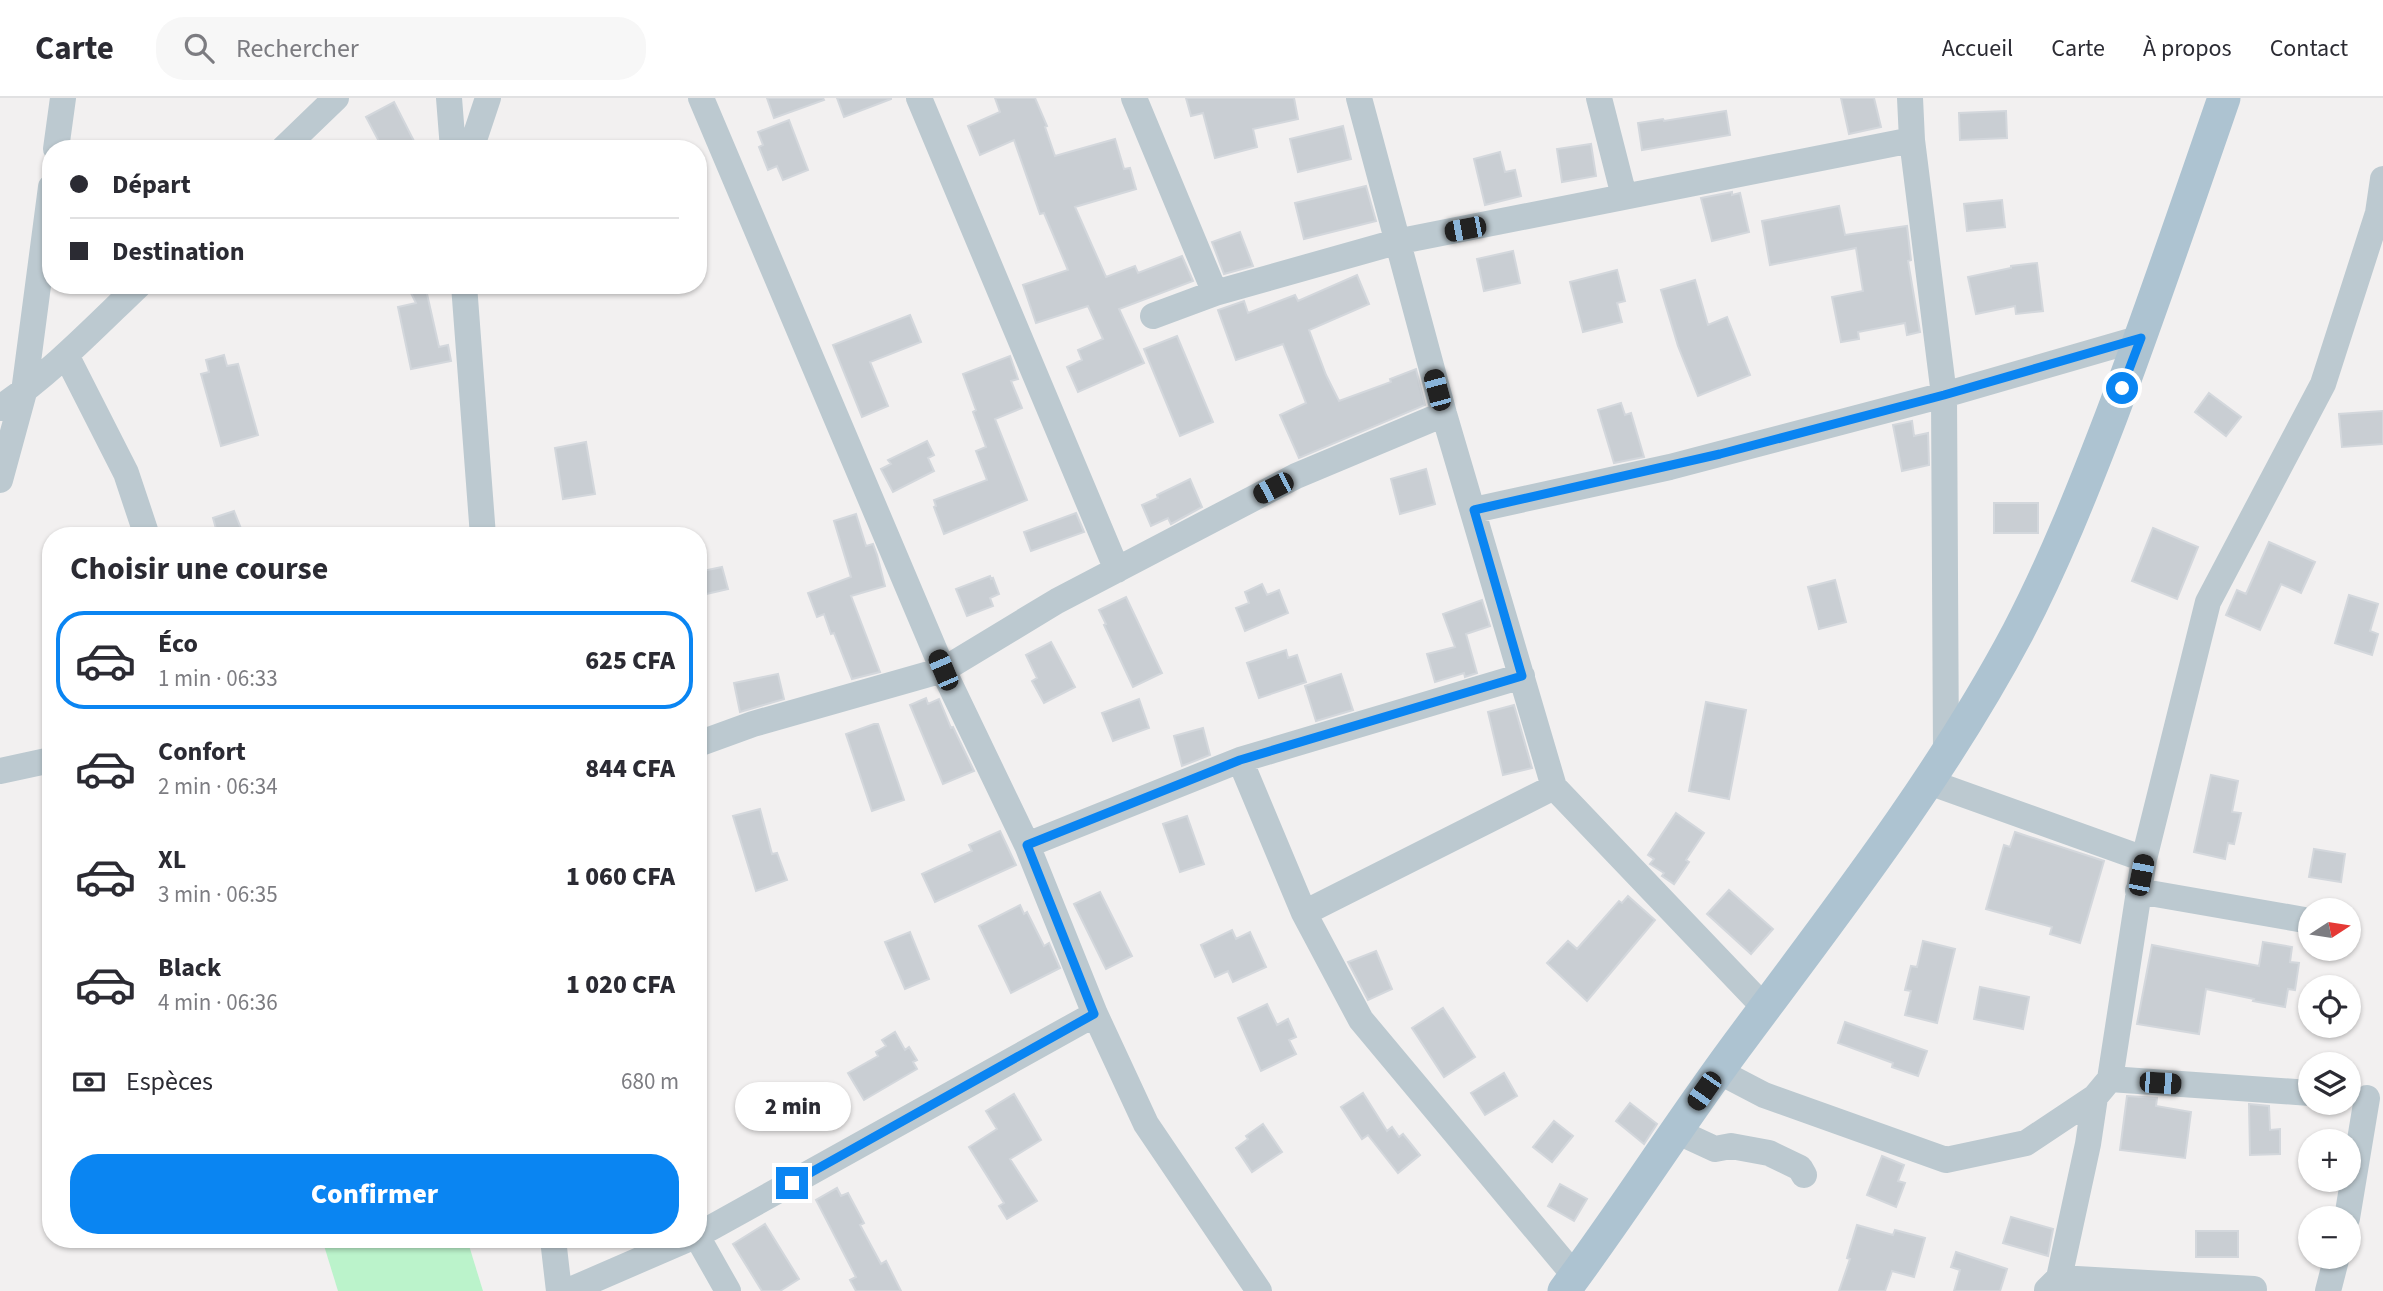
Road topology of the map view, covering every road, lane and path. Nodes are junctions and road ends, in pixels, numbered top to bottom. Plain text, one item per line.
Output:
1 (63, 98) edge
2 (336, 98) edge
3 (449, 98) edge
4 (488, 98) edge
5 (701, 98) edge
6 (919, 98) edge
7 (1133, 98) edge
8 (1359, 98) edge
9 (1600, 98) edge
10 (1910, 98) edge
11 (2224, 98) edge
12 (57, 140) edge
13 (292, 140) edge
14 (452, 140) edge
15 (474, 140) edge
16 (1912, 140) junction
17 (2383, 179) edge
18 (1624, 196) junction
19 (1396, 242) junction
20 (42, 255) edge
21 (1215, 293) junction
22 (130, 294) edge
23 (465, 294) edge
24 (1153, 316) dead end
25 (2141, 338) junction
26 (66, 355) junction
27 (24, 392) junction
28 (1944, 395) junction
29 (0, 408) edge
30 (1444, 414) junction
31 (0, 480) edge
32 (1474, 510) junction
33 (144, 527) edge
34 (482, 527) edge
35 (1117, 570) junction
36 (943, 670) junction
37 (1522, 676) junction
38 (707, 741) edge
39 (1240, 760) junction
40 (42, 762) edge
41 (1937, 768) junction
42 (0, 771) edge
43 (1554, 787) junction
44 (1027, 845) junction
45 (2144, 859) junction
46 (2138, 891) junction
47 (1304, 913) junction
48 (2298, 919) edge
49 (1765, 1008) junction
50 (1094, 1014) junction
51 (1718, 1071) junction
52 (2103, 1088) junction
53 (2298, 1093) edge
54 (2366, 1097) edge
55 (1676, 1131) junction
56 (1804, 1175) dead end
57 (2349, 1206) edge
58 (707, 1231) edge
59 (554, 1248) edge
60 (667, 1248) edge
61 (705, 1248) edge
62 (2334, 1269) edge
63 (1570, 1283) edge
64 (2054, 1286) edge
65 (2254, 1289) dead end
66 (1255, 1290) edge
67 (559, 1291) edge
68 (568, 1291) edge
69 (729, 1291) edge
70 (2328, 1291) edge

1 - 12 street
2 - 13 street
3 - 14 street
4 - 15 street
5 - 36 street
6 - 35 street
7 - 21 street
8 - 19 street
9 - 18 street
10 - 16 street
11 - 25 main road
16 - 18 street
16 - 28 street
17 - 45 street
18 - 19 street
19 - 21 street
19 - 30 street
20 - 27 street
21 - 24 street
22 - 26 street
23 - 34 street
25 - 28 street
25 - 41 main road
26 - 27 street
26 - 33 street
27 - 29 street
27 - 31 street
28 - 32 street
28 - 41 street
30 - 32 street
30 - 35 street
32 - 37 street
35 - 36 street
36 - 38 street
36 - 44 street
37 - 39 street
37 - 43 street
39 - 44 street
39 - 47 street
40 - 42 street
41 - 45 street
41 - 49 main road
43 - 47 street
43 - 49 street
44 - 50 street
45 - 46 street
46 - 48 street
46 - 52 street
47 - 63 street
49 - 51 main road
50 - 58 street
50 - 66 street
51 - 52 street
51 - 55 main road
52 - 53 street
52 - 64 street
54 - 57 street
55 - 56 street
55 - 63 main road
59 - 67 street
60 - 68 street
61 - 69 street
62 - 70 street
64 - 65 street

